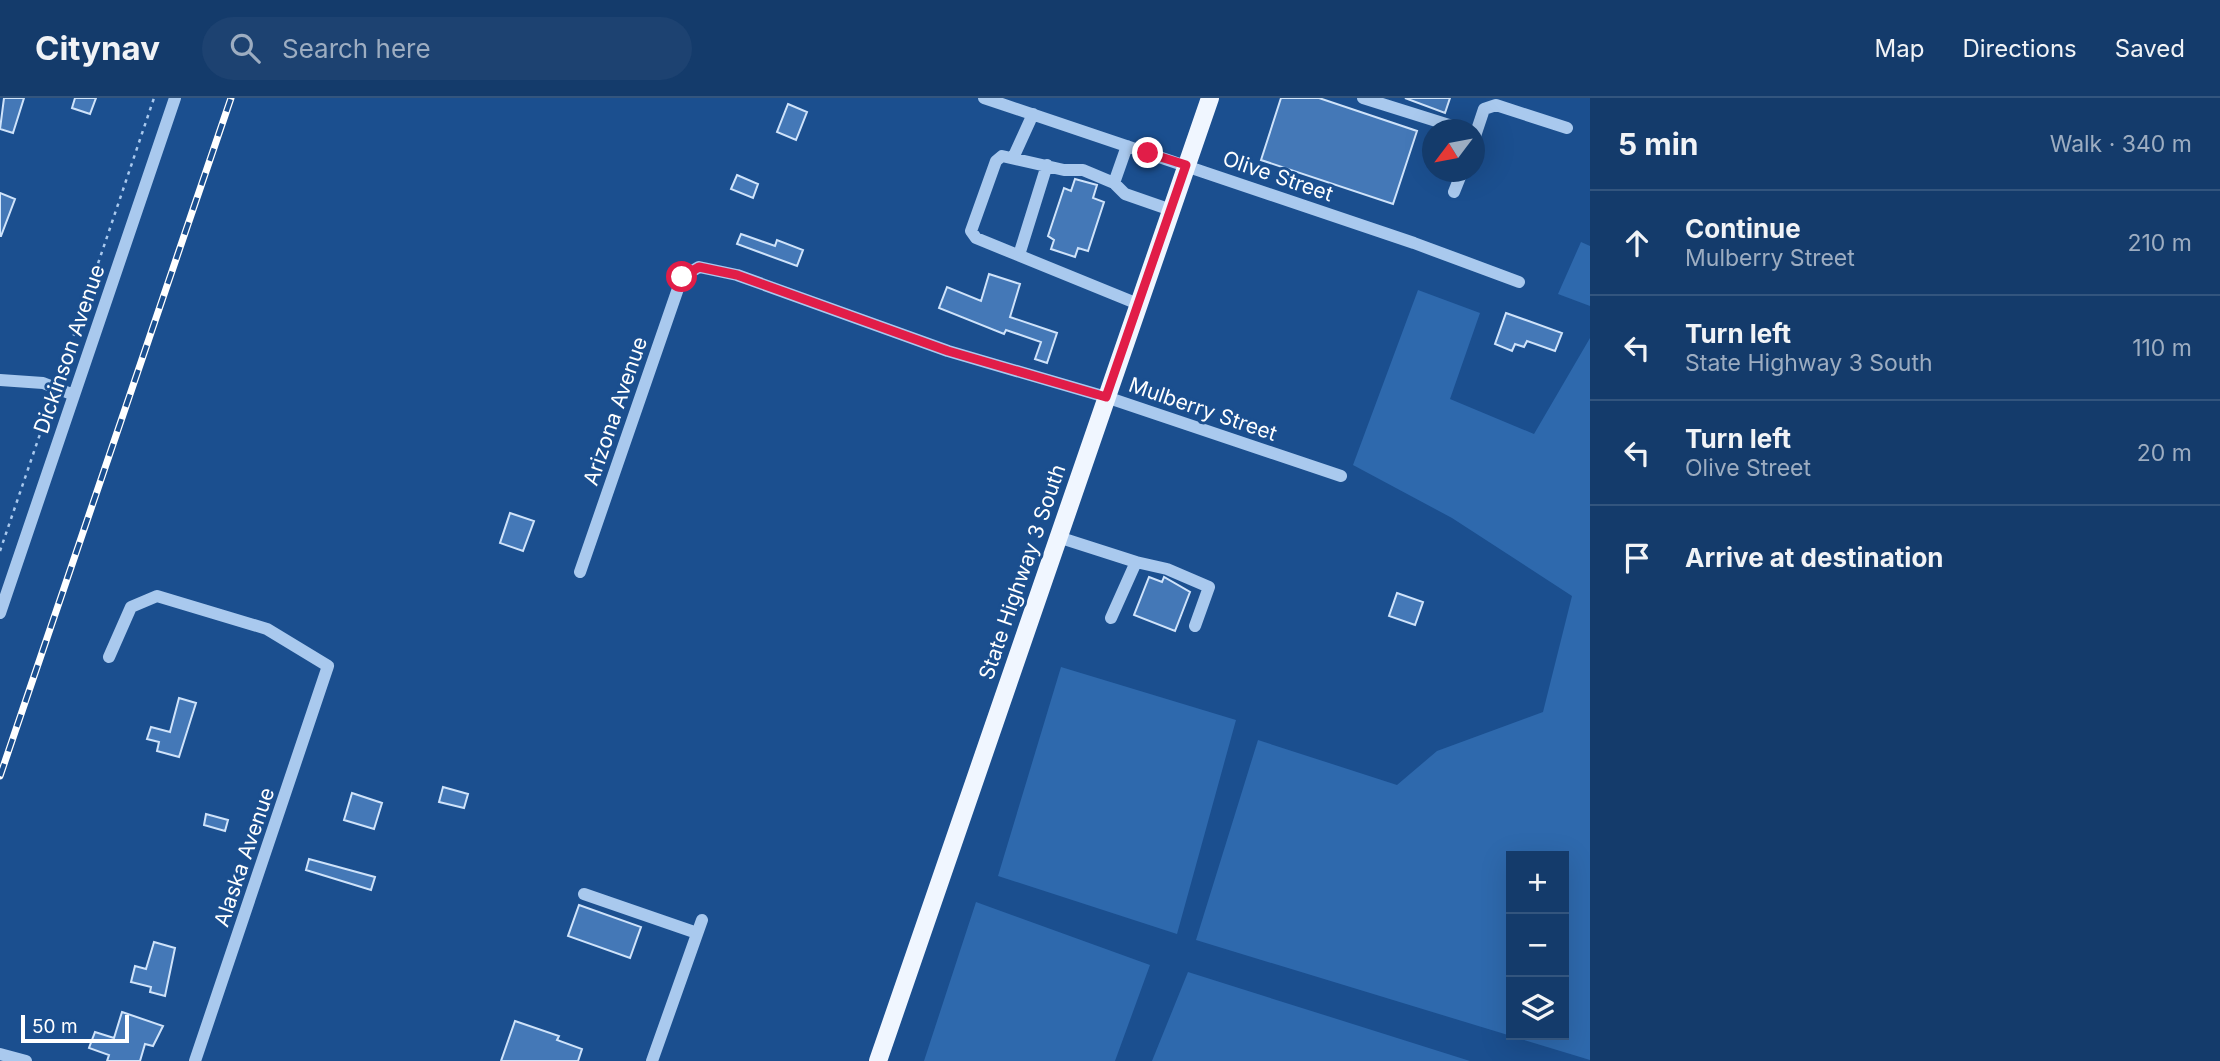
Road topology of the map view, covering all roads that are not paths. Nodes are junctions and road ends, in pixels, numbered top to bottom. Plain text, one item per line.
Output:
1 (175, 98) edge
2 (984, 98) edge
3 (1210, 98) edge
4 (1363, 98) edge
5 (1033, 114) junction
6 (1429, 119) edge
7 (1479, 119) edge
8 (1567, 128) dead end
9 (1127, 146) junction
10 (1013, 158) junction
11 (1047, 165) junction
12 (1186, 165) junction
13 (1458, 182) edge
14 (1114, 183) junction
15 (1454, 192) dead end
16 (1171, 210) junction
17 (1019, 255) junction
18 (694, 270) joint
19 (1519, 282) dead end
20 (1138, 304) junction
21 (0, 380) edge
22 (74, 395) junction
23 (1106, 397) junction
24 (1341, 476) dead end
25 (1058, 537) junction
26 (1136, 562) junction
27 (580, 572) dead end
28 (0, 613) edge
29 (1111, 618) dead end
30 (1195, 625) dead end
31 (109, 657) dead end
32 (584, 894) dead end
33 (702, 920) dead end
34 (697, 933) junction
35 (0, 1054) edge
36 (26, 1061) edge
37 (195, 1061) edge
38 (653, 1061) edge
39 (878, 1061) edge

1 - 22 street, Dickinson Avenue
2 - 5 street, Olive Street
3 - 12 main road, State Highway 3 South
4 - 6 street
5 - 9 street, Olive Street
5 - 10 street
7 - 8 street
9 - 12 street, Olive Street
9 - 14 street
10 - 11 street
10 - 17 street
11 - 14 street
11 - 17 street
12 - 16 main road, State Highway 3 South
12 - 19 street, Olive Street
13 - 15 street
14 - 16 street
16 - 20 main road, State Highway 3 South
17 - 20 street
18 - 23 street, Mulberry Street
18 - 27 street, Arizona Avenue
20 - 23 main road, State Highway 3 South
21 - 22 street
22 - 28 street, Dickinson Avenue
23 - 24 street, Mulberry Street
23 - 25 main road, State Highway 3 South
25 - 26 street
25 - 39 main road, State Highway 3 South
26 - 29 street
26 - 30 street
31 - 37 street, Alaska Avenue
32 - 34 street
33 - 34 street
34 - 38 street
35 - 36 street

